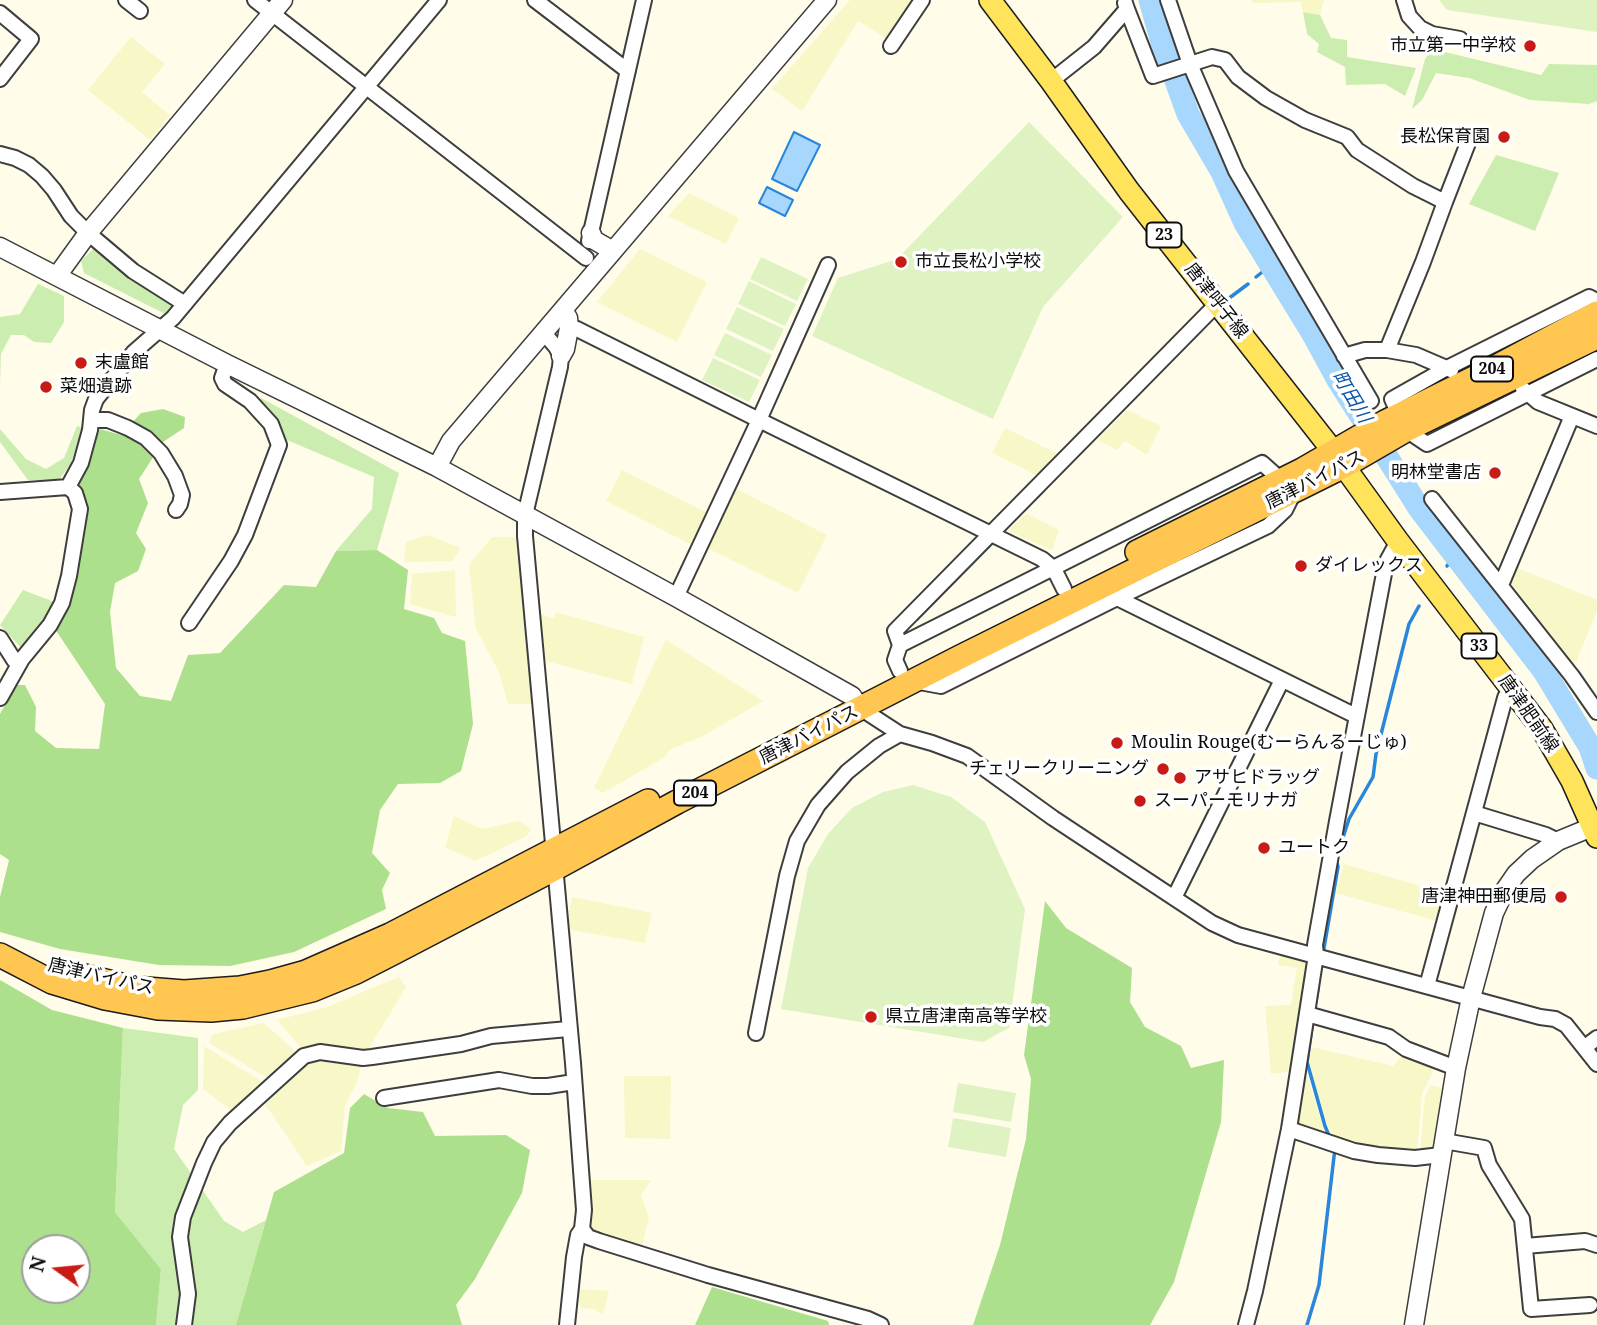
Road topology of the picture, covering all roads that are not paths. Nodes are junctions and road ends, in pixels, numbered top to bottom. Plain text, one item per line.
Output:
1 (126, 0) edge
2 (255, 0) edge
3 (439, 0) edge
4 (535, 0) edge
5 (644, 0) edge
6 (827, 0) edge
7 (922, 0) edge
8 (989, 0) edge
9 (1168, 0) edge
10 (1404, 0) edge
11 (1126, 4) edge
12 (277, 6) edge
13 (140, 11) dead end
14 (0, 13) edge
15 (1460, 39) dead end
16 (891, 47) dead end
17 (1190, 64) junction
18 (628, 71) junction
19 (0, 79) edge
20 (1051, 80) junction
21 (367, 86) junction
22 (1468, 143) dead end
23 (0, 154) edge
24 (1445, 202) junction
25 (88, 233) junction
26 (591, 233) junction
27 (0, 247) edge
28 (613, 251) junction
29 (586, 258) junction
30 (828, 265) dead end
31 (57, 276) junction
32 (592, 276) junction
33 (1597, 301) edge
34 (1218, 303) junction
35 (185, 304) junction
36 (563, 310) junction
37 (1597, 313) edge
38 (569, 327) junction
39 (160, 329) junction
40 (544, 333) junction
41 (1597, 337) edge
42 (1387, 350) junction
43 (561, 356) junction
44 (1344, 356) junction
45 (1597, 359) edge
46 (227, 364) junction
47 (1447, 368) junction
48 (1468, 380) junction
49 (1520, 386) junction
50 (1371, 401) dead end
51 (1572, 416) junction
52 (91, 420) junction
53 (759, 420) junction
54 (1396, 426) junction
55 (1597, 426) edge
56 (1339, 458) junction
57 (437, 467) junction
58 (1288, 486) junction
59 (68, 487) junction
60 (0, 492) edge
61 (1433, 499) dead end
62 (176, 510) dead end
63 (525, 515) junction
64 (996, 535) junction
65 (1398, 541) junction
66 (1059, 579) junction
67 (1501, 585) junction
68 (1107, 593) junction
69 (676, 597) junction
70 (189, 623) dead end
71 (0, 638) edge
72 (900, 645) junction
73 (22, 659) junction
74 (906, 676) junction
75 (1282, 680) junction
76 (1510, 687) junction
77 (0, 698) edge
78 (856, 702) junction
79 (1597, 712) edge
80 (1356, 716) junction
81 (900, 734) junction
82 (1474, 813) junction
83 (1595, 832) edge
84 (1558, 841) junction
85 (554, 859) junction
86 (1174, 898) junction
87 (0, 950) edge
88 (0, 955) edge
89 (1321, 957) junction
90 (1427, 986) junction
91 (1471, 998) junction
92 (1313, 1016) junction
93 (568, 1029) junction
94 (756, 1033) dead end
95 (1591, 1042) edge
96 (1597, 1064) edge
97 (1456, 1068) junction
98 (574, 1082) junction
99 (384, 1098) dead end
100 (1289, 1129) junction
101 (1443, 1148) junction
102 (582, 1229) junction
103 (1597, 1245) edge
104 (1525, 1246) junction
105 (1590, 1306) dead end
106 (184, 1325) edge
107 (567, 1325) edge
108 (881, 1325) edge
109 (1246, 1325) edge
110 (1414, 1325) edge

1 - 13 street
2 - 12 street
3 - 21 street
4 - 18 street
5 - 18 street
6 - 28 street
7 - 16 street
8 - 20 main road, 唐津呼子線 / 23
9 - 17 street
10 - 15 street
11 - 17 street
11 - 20 street
12 - 21 street
12 - 25 street
14 - 19 street
17 - 24 street
17 - 44 street
18 - 26 street
20 - 34 main road, 唐津呼子線 / 23
21 - 29 street
21 - 35 street
22 - 24 street
23 - 25 street
24 - 42 street
25 - 31 street
25 - 35 street
26 - 28 street
26 - 29 street
27 - 31 street
28 - 32 street
29 - 32 street
30 - 53 street
31 - 39 street
32 - 36 street
33 - 47 street
34 - 56 main road, 唐津呼子線 / 23
34 - 64 street
35 - 39 street
36 - 38 street
36 - 40 street
37 - 48 highway, 唐津バイパス / 204
38 - 43 street
38 - 53 street
39 - 46 street
39 - 52 street
40 - 43 street
40 - 57 street
41 - 49 highway, 唐津バイパス / 204
42 - 44 street
42 - 47 street
43 - 63 street
44 - 50 street
45 - 49 street
46 - 57 street
46 - 70 street
47 - 48 street
47 - 54 street
48 - 54 highway, 唐津バイパス / 204
49 - 51 street
49 - 54 highway, 唐津バイパス / 204
51 - 55 street
51 - 67 street
52 - 59 street
52 - 62 street
53 - 64 street
53 - 69 street
54 - 56 highway, 唐津バイパス / 204
56 - 58 highway, 唐津バイパス / 204
56 - 65 main road, 唐津肥前線 / 33
57 - 63 street
58 - 66 highway, 唐津バイパス / 204
58 - 68 highway, 唐津バイパス / 204
59 - 60 street
59 - 73 street
61 - 67 street
63 - 69 street
63 - 85 street
64 - 66 street
64 - 72 street
65 - 76 main road, 唐津肥前線 / 33
65 - 80 street
66 - 72 street
66 - 74 highway, 唐津バイパス / 204
67 - 79 street
68 - 74 highway, 唐津バイパス / 204
68 - 75 street
69 - 78 street
71 - 73 street
72 - 74 street
73 - 77 street
74 - 78 highway, 唐津バイパス / 204
75 - 80 street
75 - 86 street
76 - 82 street
76 - 83 main road, 唐津肥前線 / 33
78 - 81 street
78 - 85 highway, 唐津バイパス / 204
80 - 89 street
81 - 86 street
81 - 94 street
82 - 84 street
82 - 90 street
83 - 84 street
84 - 91 street
85 - 87 highway, 唐津バイパス / 204
85 - 88 highway, 唐津バイパス / 204
85 - 93 street
86 - 89 street
89 - 90 street
89 - 92 street
90 - 91 street
91 - 95 street
91 - 97 street
92 - 97 street
92 - 100 street
93 - 98 street
93 - 106 street
95 - 96 street
97 - 101 street
98 - 99 street
98 - 102 street
100 - 101 street
100 - 109 street
101 - 104 street
101 - 110 street
102 - 107 street
102 - 108 street
103 - 104 street
104 - 105 street

